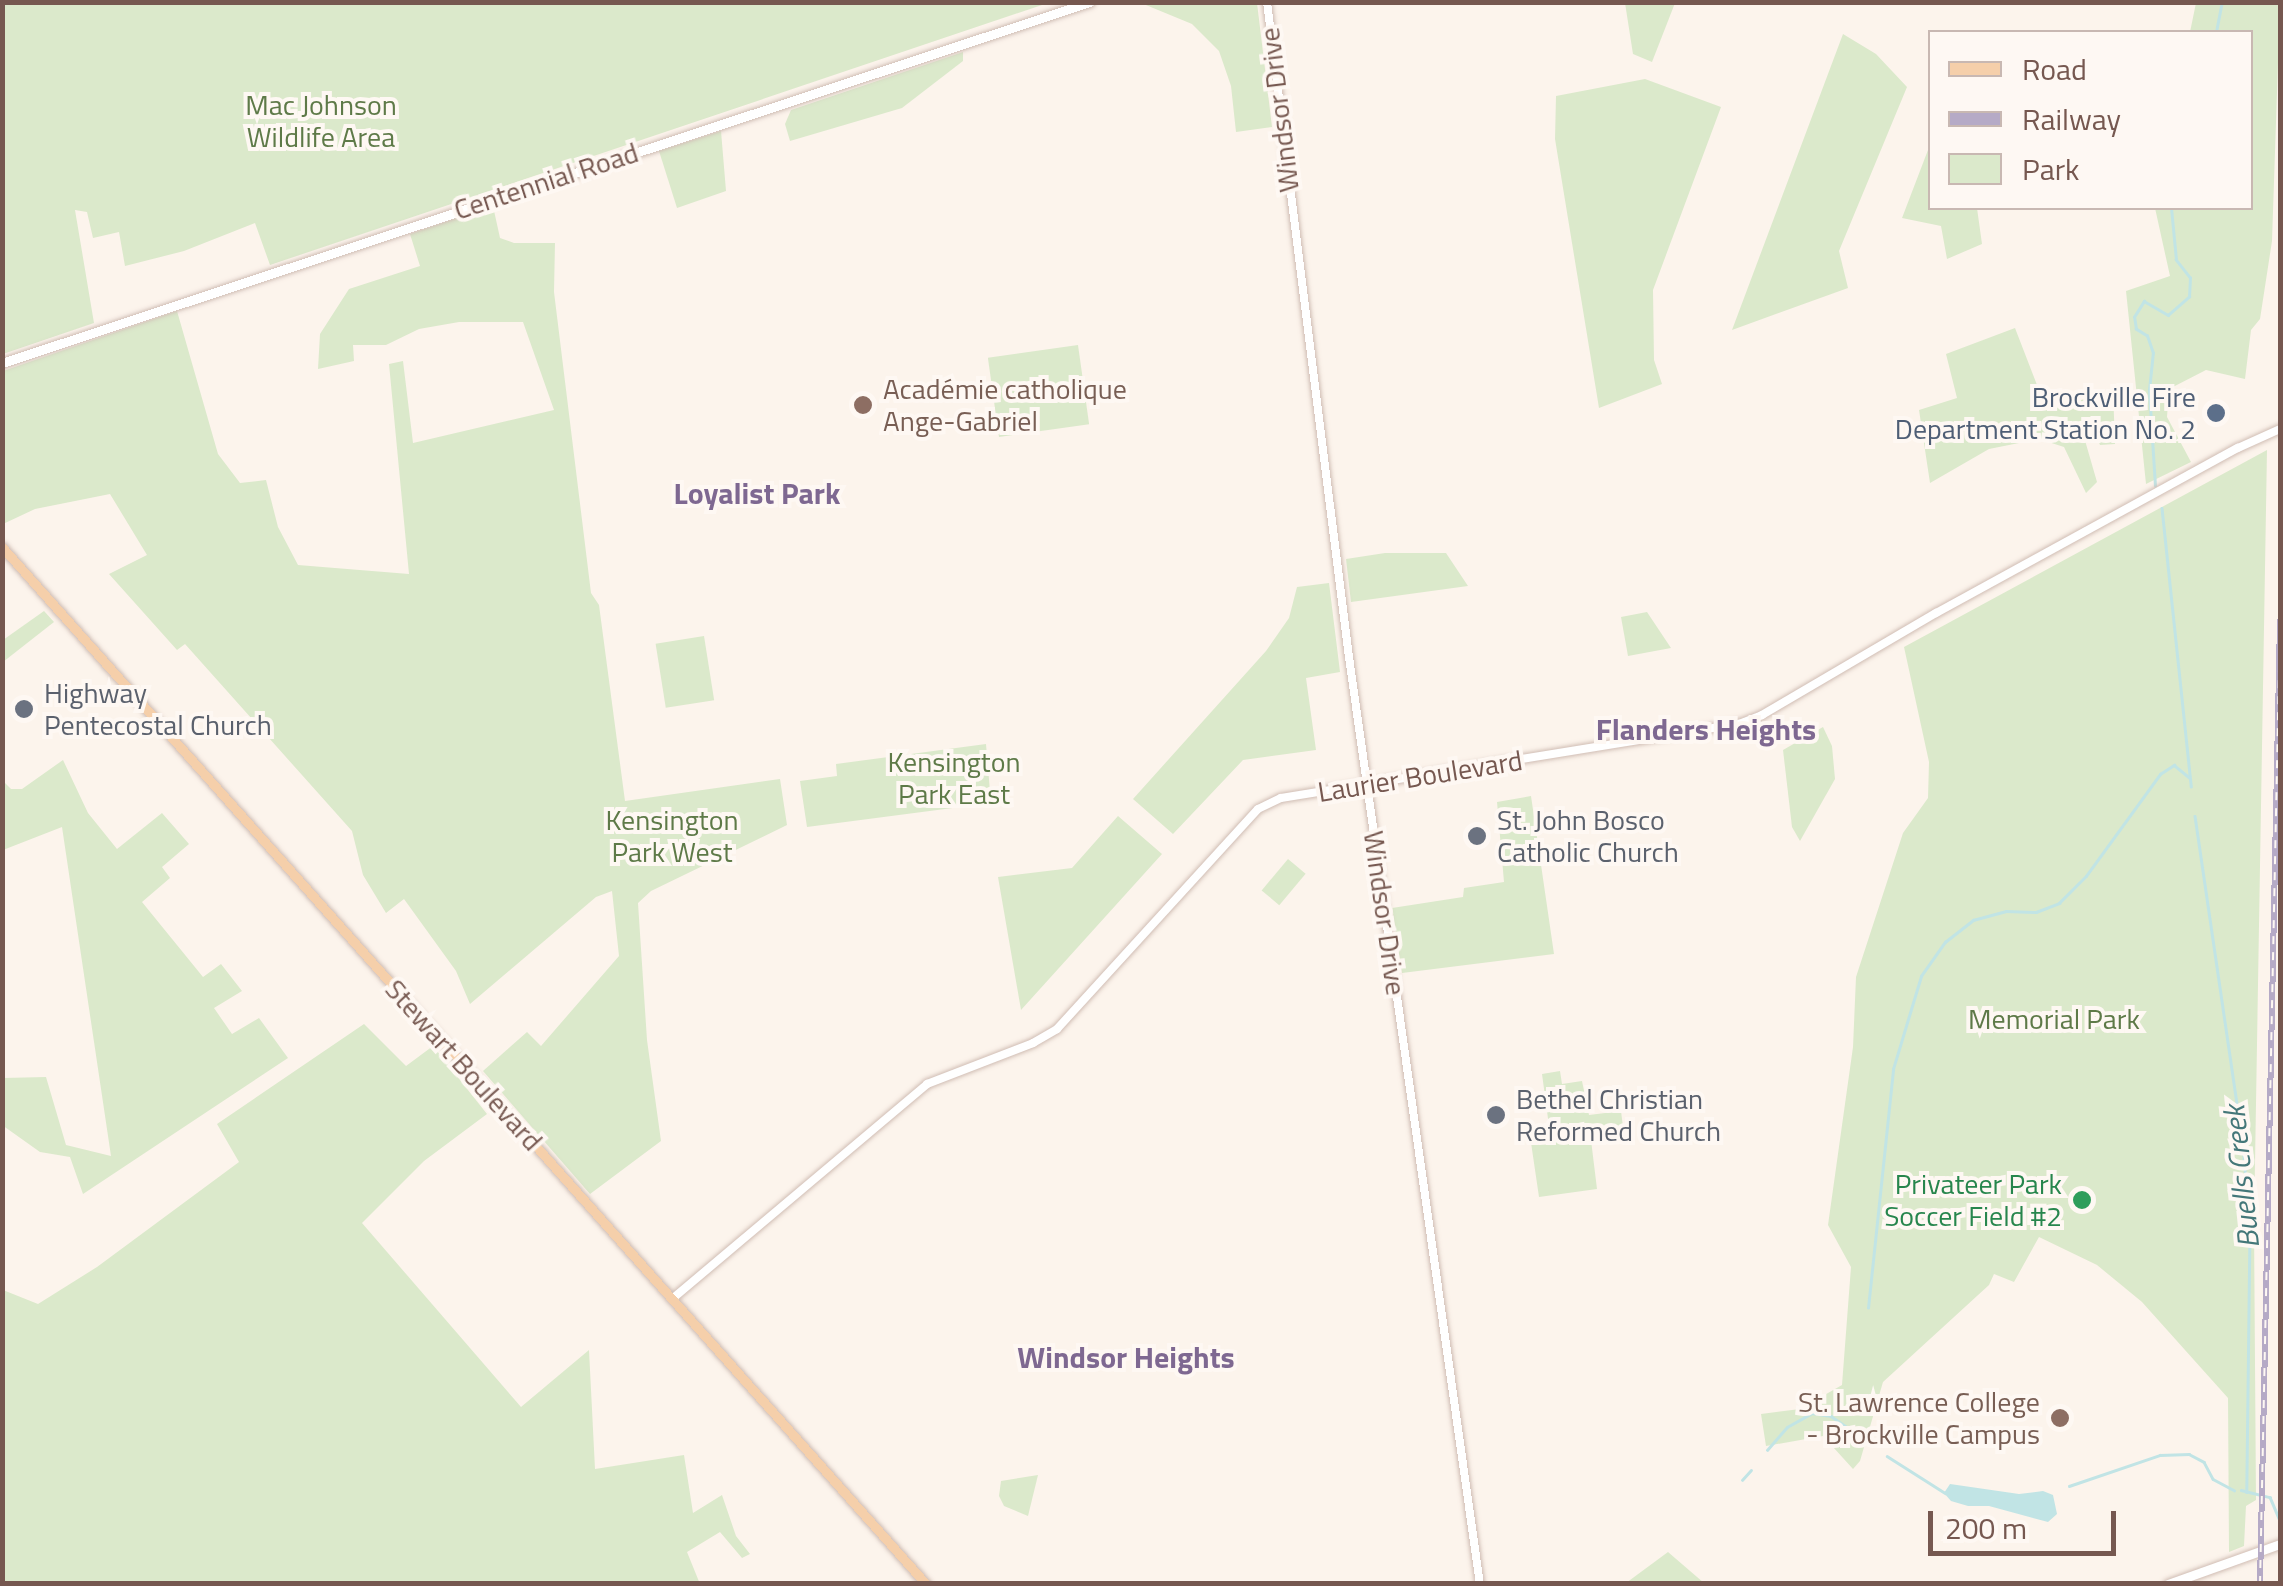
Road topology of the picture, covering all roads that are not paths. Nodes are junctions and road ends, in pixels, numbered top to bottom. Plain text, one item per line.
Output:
1 (1090, 2) edge
2 (1266, 2) edge
3 (2, 363) edge
4 (2280, 430) edge
5 (2, 547) edge
6 (1366, 786) junction
7 (672, 1299) junction
8 (2280, 1544) edge
9 (926, 1584) edge
10 (1480, 1584) edge
11 (2168, 1584) edge

1 - 3 main road, Centennial Road
2 - 6 street, Windsor Drive
4 - 6 street, Laurier Boulevard
5 - 7 main road, Stewart Boulevard
6 - 7 street, Laurier Boulevard
6 - 10 street, Windsor Drive
7 - 9 main road, Stewart Boulevard
8 - 11 main road

